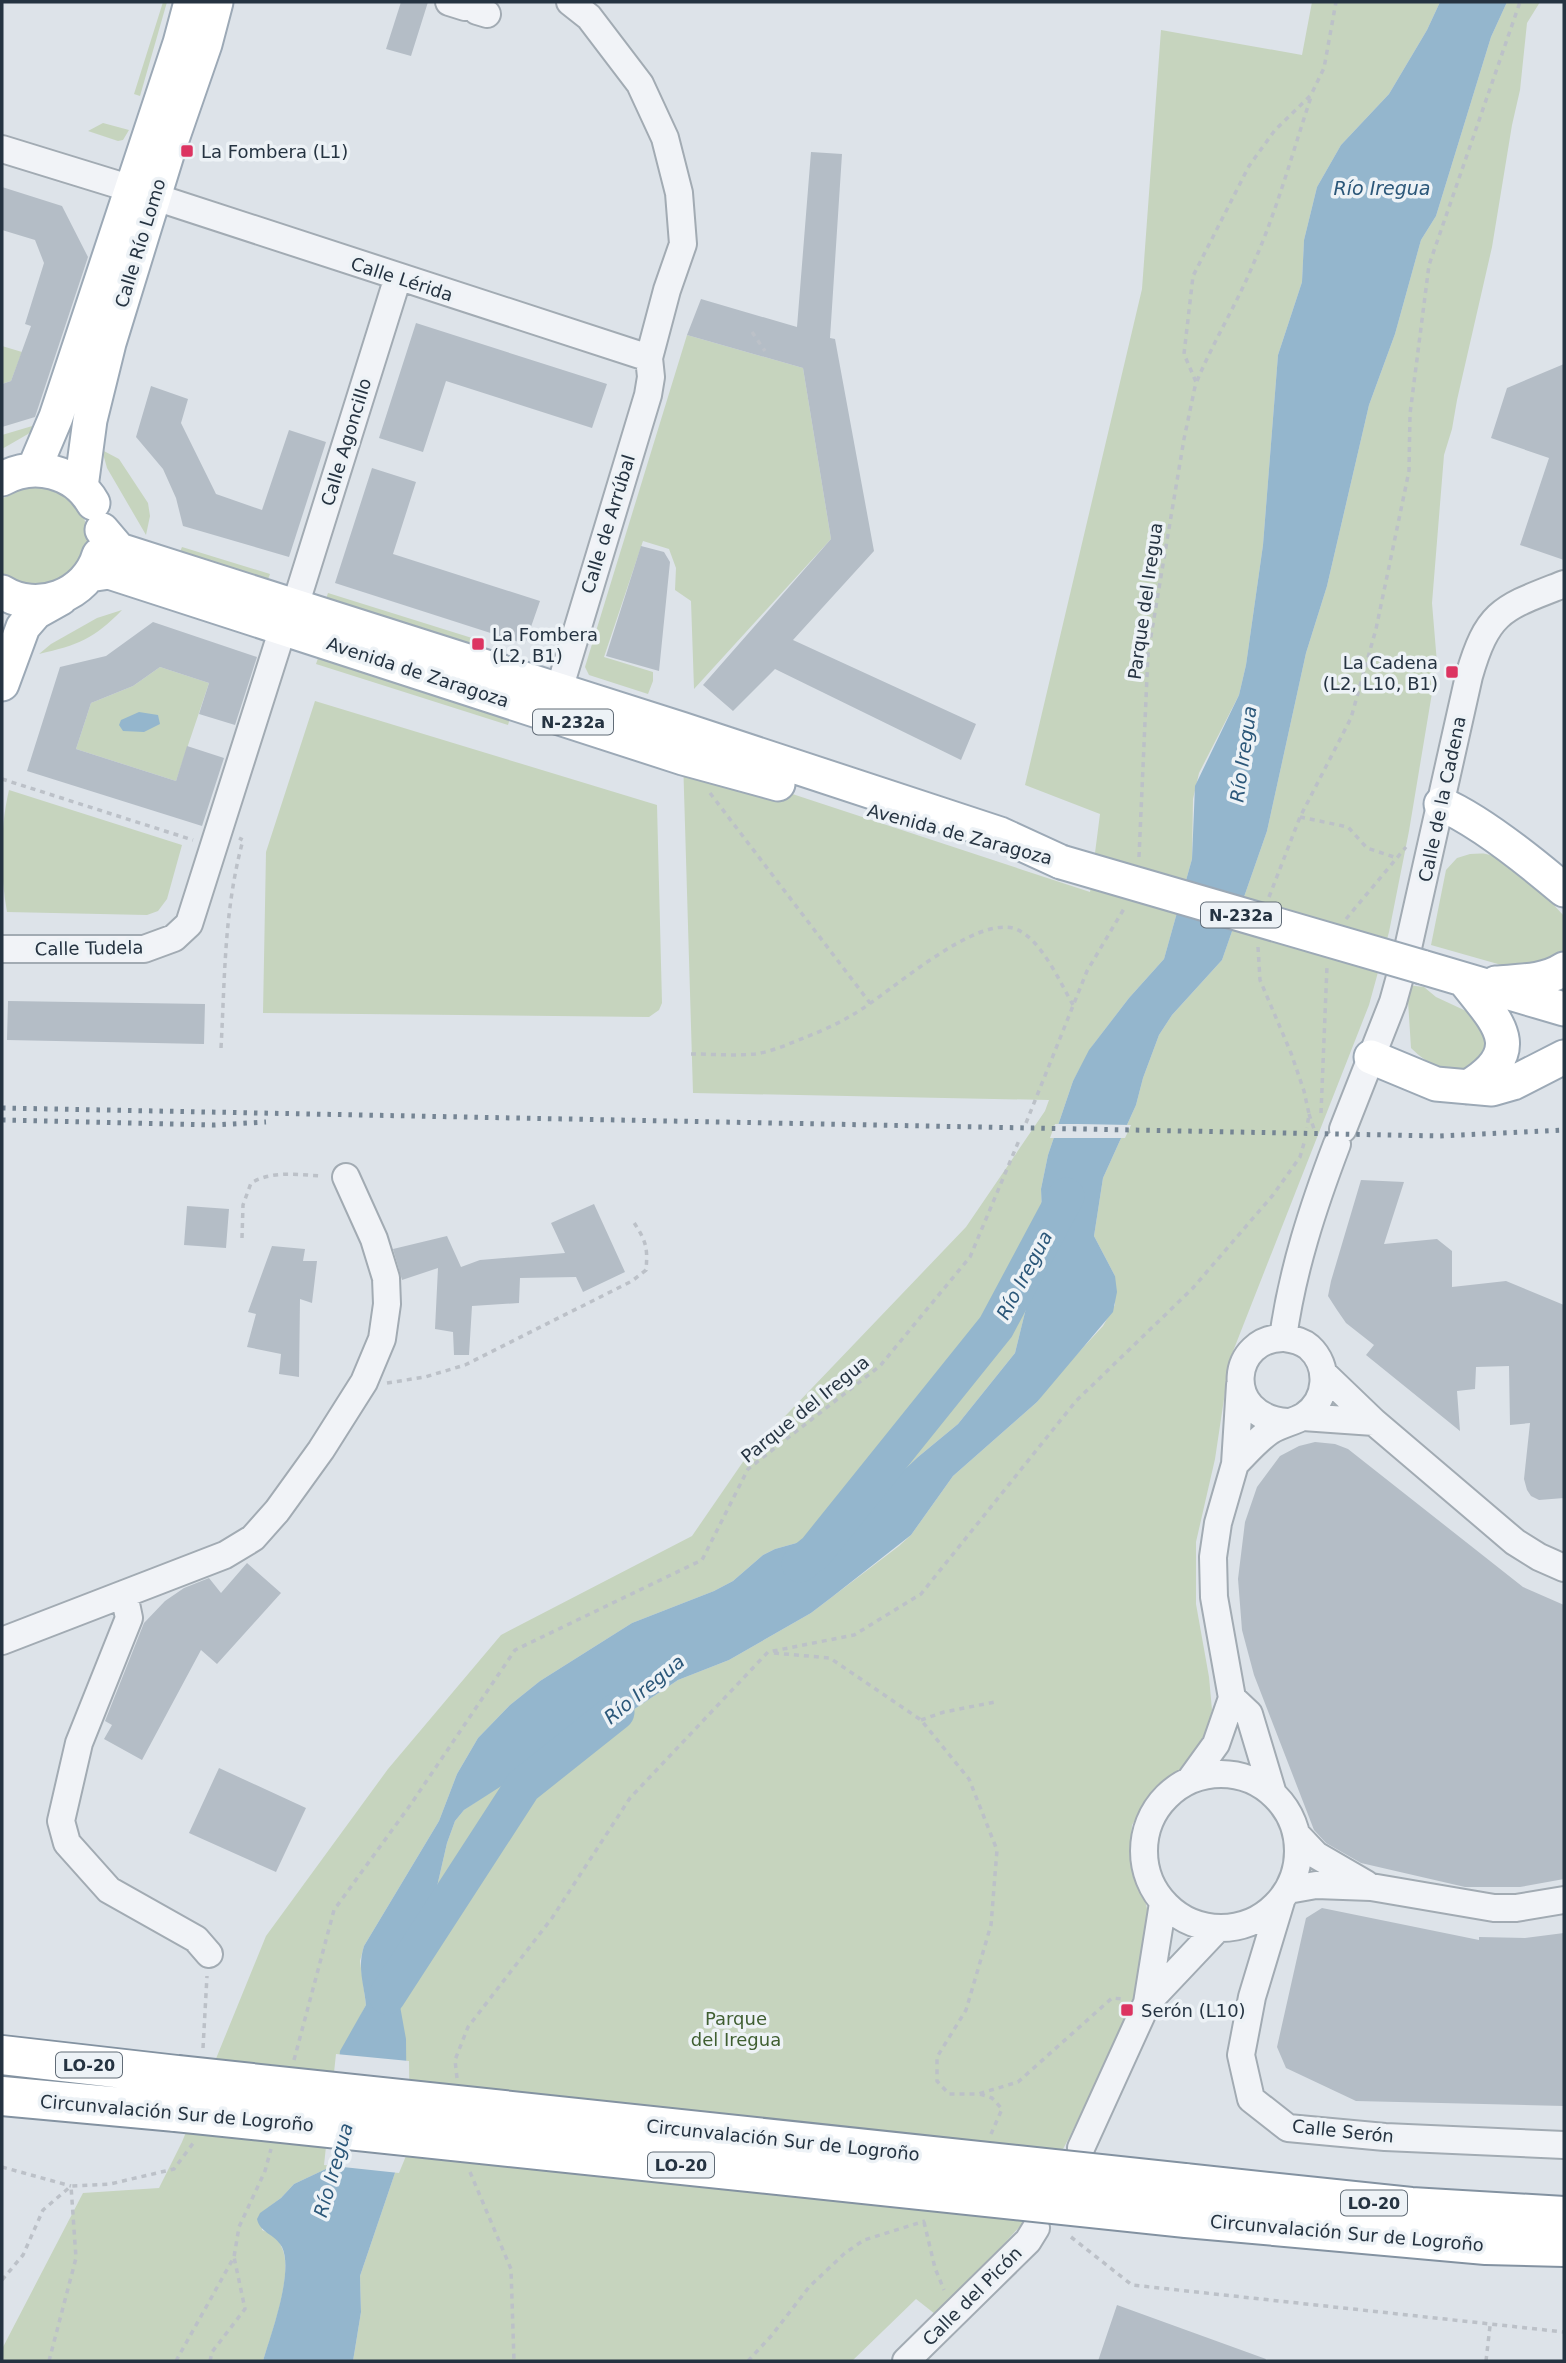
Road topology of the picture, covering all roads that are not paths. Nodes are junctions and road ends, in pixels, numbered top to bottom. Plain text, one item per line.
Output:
1 (191, 2) edge
2 (216, 2) edge
3 (570, 2) edge
4 (174, 99) junction
5 (2, 149) edge
6 (143, 193) junction
7 (398, 278) junction
8 (649, 358) junction
9 (34, 469) junction
10 (2, 479) edge
11 (81, 487) junction
12 (102, 530) junction
13 (1564, 583) edge
14 (78, 584) junction
15 (2, 592) edge
16 (289, 617) junction
17 (2, 684) edge
18 (559, 690) junction
19 (1441, 804) junction
20 (1060, 862) junction
21 (1564, 890) edge
22 (174, 938) joint
23 (2, 950) edge
24 (1564, 969) edge
25 (1472, 983) junction
26 (1564, 1009) edge
27 (1564, 1057) edge
28 (1371, 1058) junction
29 (1468, 1087) junction
30 (346, 1177) road end
31 (1283, 1338) junction
32 (1324, 1374) junction
33 (1240, 1385) junction
34 (1295, 1419) junction
35 (1374, 1422) junction
36 (1235, 1464) junction
37 (1564, 1567) edge
38 (124, 1594) junction
39 (2, 1641) edge
40 (1232, 1698) junction
41 (1190, 1780) junction
42 (1273, 1794) junction
43 (1297, 1835) junction
44 (1371, 1887) junction
45 (1284, 1895) junction
46 (1564, 1900) edge
47 (1163, 1903) junction
48 (1217, 1929) junction
49 (209, 1954) road end
50 (1147, 2003) junction
51 (2, 2055) edge
52 (188, 2096) junction
53 (2, 2098) edge
54 (1564, 2145) edge
55 (1082, 2148) dead end
56 (1185, 2201) junction
57 (1564, 2216) edge
58 (1036, 2228) dead end
59 (1564, 2247) edge
60 (906, 2361) edge

1 - 4 main road, Calle Río Lomo
2 - 4 main road, Calle Río Lomo
3 - 8 street, Calle de Arrúbal
4 - 6 main road, Calle Río Lomo
5 - 6 street, Calle Lérida
6 - 7 street, Calle Lérida
6 - 9 main road, Calle Río Lomo
6 - 11 main road, Calle Río Lomo
7 - 8 street, Calle Lérida
7 - 16 street, Calle Agoncillo
8 - 18 street, Calle de Arrúbal
9 - 10 main road
9 - 11 main road
11 - 12 main road, N-232a
12 - 14 main road
12 - 16 main road, Avenida de Zaragoza / N-232a
13 - 19 street, Calle de la Cadena
14 - 15 main road, N-232a
14 - 16 main road, Avenida de Zaragoza / N-232a
14 - 17 main road
16 - 18 main road, Avenida de Zaragoza / N-232a
16 - 20 main road, Avenida de Zaragoza / N-232a
16 - 22 street, Calle Agoncillo
18 - 20 main road, Avenida de Zaragoza / N-232a
19 - 21 main road
19 - 28 street, Calle de la Cadena
20 - 25 main road, N-232a, bridge
22 - 23 street, Calle Tudela
24 - 25 main road
25 - 26 main road, N-232a
25 - 29 main road
27 - 29 main road
28 - 29 main road
28 - 31 street, Calle de la Cadena
30 - 38 street
31 - 32 street
31 - 33 street
32 - 34 street
32 - 35 street
33 - 34 street
33 - 36 street
34 - 35 street
34 - 36 street
35 - 37 street
36 - 40 street
38 - 39 street
38 - 49 street
40 - 41 street
40 - 42 street
41 - 42 street
41 - 47 street
42 - 43 street
43 - 44 street
43 - 45 street
44 - 45 street
44 - 46 street
45 - 48 street
45 - 54 street, Calle Serón
47 - 48 street
47 - 50 street
48 - 50 street
50 - 55 street
51 - 52 highway, Circunvalación Sur de Logroño / LO-20
52 - 53 highway, Circunvalación Sur de Logroño / LO-20
52 - 56 highway, Circunvalación Sur de Logroño / LO-20, bridge
56 - 57 highway, Circunvalación Sur de Logroño / LO-20
56 - 59 highway, Circunvalación Sur de Logroño / LO-20
58 - 60 street, Calle del Picón

